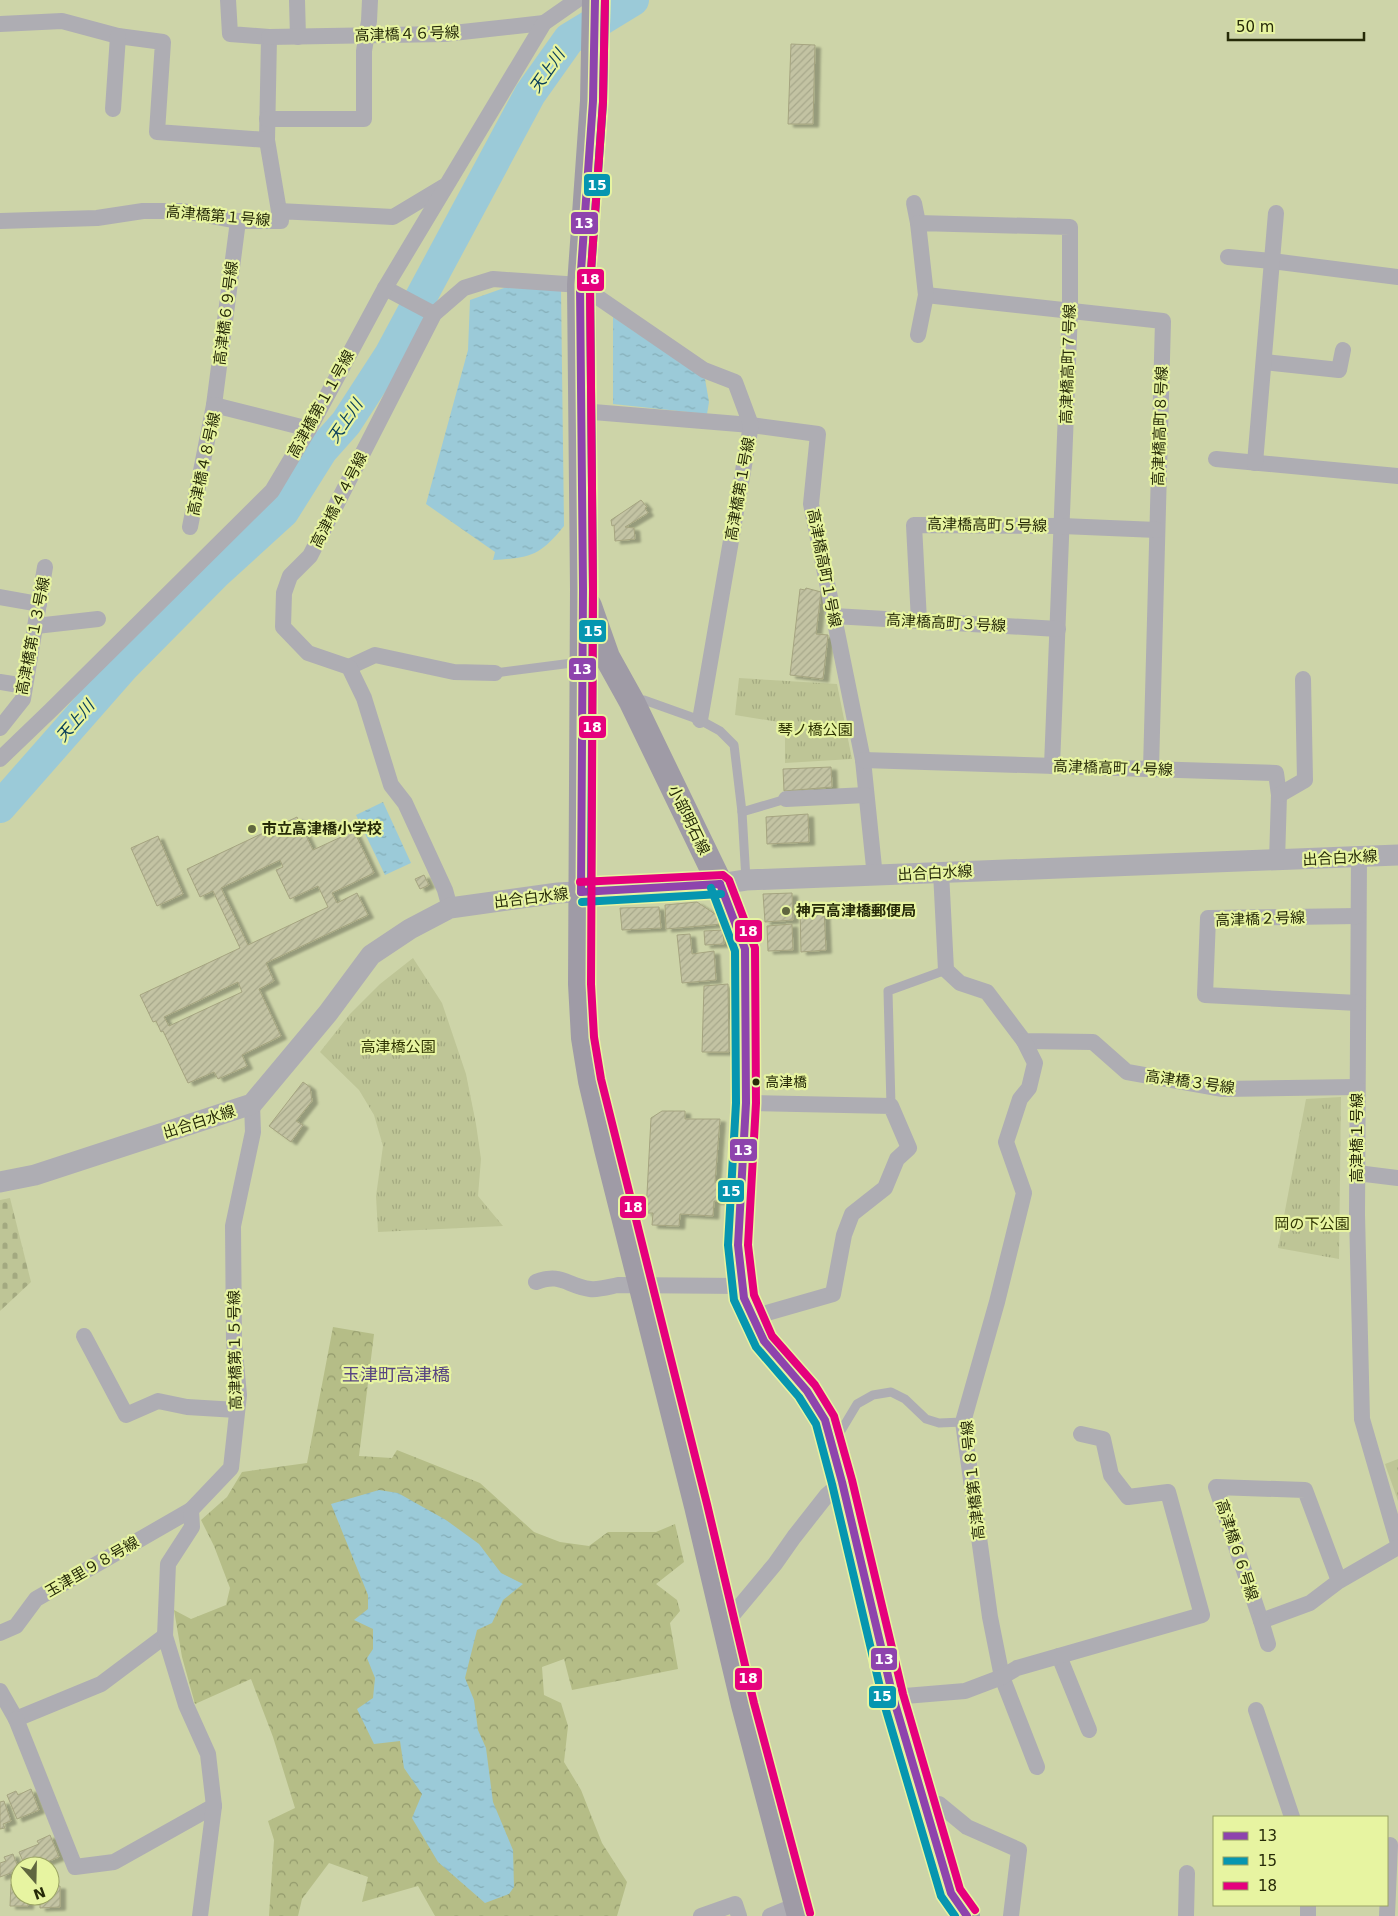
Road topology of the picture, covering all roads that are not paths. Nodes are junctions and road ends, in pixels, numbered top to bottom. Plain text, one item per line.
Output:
1 (228, 0) edge
2 (297, 0) edge
3 (370, 0) edge
4 (577, 0) edge
5 (595, 0) edge
6 (0, 24) edge
7 (544, 24) junction
8 (366, 35) junction
9 (118, 36) junction
10 (269, 37) junction
11 (298, 37) junction
12 (113, 109) dead end
13 (267, 119) junction
14 (267, 140) junction
15 (446, 185) junction
16 (914, 203) dead end
17 (279, 211) junction
18 (1276, 213) dead end
19 (0, 221) edge
20 (238, 221) junction
21 (918, 223) junction
22 (1228, 257) dead end
23 (1272, 261) junction
24 (1398, 277) edge
25 (580, 285) junction
26 (385, 288) junction
27 (926, 295) junction
28 (1070, 311) junction
29 (434, 314) junction
30 (918, 335) dead end
31 (1343, 350) dead end
32 (1264, 362) junction
33 (214, 405) junction
34 (581, 411) junction
35 (750, 426) junction
36 (309, 429) junction
37 (1216, 459) dead end
38 (1255, 463) junction
39 (1398, 476) edge
40 (1062, 526) junction
41 (190, 527) dead end
42 (1157, 530) junction
43 (46, 567) dead end
44 (583, 589) junction
45 (0, 597) edge
46 (39, 604) junction
47 (834, 616) junction
48 (98, 619) dead end
49 (919, 621) junction
50 (36, 626) junction
51 (1058, 629) junction
52 (583, 661) junction
53 (349, 667) junction
54 (495, 673) joint
55 (1303, 679) dead end
56 (0, 682) edge
57 (26, 686) junction
58 (632, 702) junction
59 (700, 720) junction
60 (0, 728) edge
61 (0, 759) edge
62 (863, 760) junction
63 (1052, 766) junction
64 (1151, 769) junction
65 (866, 795) junction
66 (1280, 795) junction
67 (786, 799) joint
68 (742, 812) junction
69 (1398, 855) edge
70 (1359, 857) junction
71 (1277, 860) junction
72 (941, 872) junction
73 (876, 877) junction
74 (746, 880) junction
75 (720, 884) junction
76 (581, 892) junction
77 (450, 908) junction
78 (1358, 916) junction
79 (946, 970) junction
80 (1358, 1003) junction
81 (1024, 1041) junction
82 (1357, 1087) junction
83 (746, 1103) junction
84 (252, 1104) junction
85 (891, 1106) junction
86 (1357, 1173) junction
87 (1398, 1178) edge
88 (0, 1182) edge
89 (536, 1282) dead end
90 (641, 1286) junction
91 (742, 1286) junction
92 (752, 1317) junction
93 (84, 1336) dead end
94 (238, 1410) junction
95 (963, 1422) junction
96 (1081, 1434) dead end
97 (832, 1445) junction
98 (842, 1482) junction
99 (191, 1510) junction
100 (1398, 1543) edge
101 (1398, 1547) edge
102 (1339, 1581) junction
103 (1261, 1621) junction
104 (725, 1624) junction
105 (0, 1633) edge
106 (165, 1636) junction
107 (1268, 1644) dead end
108 (1058, 1656) junction
109 (1002, 1677) junction
110 (0, 1691) edge
111 (893, 1697) junction
112 (1256, 1710) dead end
113 (16, 1719) junction
114 (1089, 1730) dead end
115 (1037, 1767) dead end
116 (214, 1806) junction
117 (926, 1807) junction
118 (1292, 1816) edge
119 (1390, 1845) dead end
120 (1187, 1873) dead end
121 (1388, 1892) edge
122 (798, 1911) edge
123 (200, 1916) edge
124 (701, 1916) edge
125 (739, 1916) edge
126 (770, 1916) edge
127 (967, 1916) edge
128 (1011, 1916) edge
129 (1186, 1916) edge

1 - 10 street, 高津橋４６号線
2 - 11 street
3 - 8 street
4 - 7 street, 高津橋第１１号線
5 - 25 main road, 小部明石線
6 - 9 street
7 - 8 street, 高津橋４６号線
7 - 15 street, 高津橋第１１号線
8 - 11 street, 高津橋４６号線
8 - 13 street
9 - 12 street
9 - 14 street
10 - 11 street, 高津橋４６号線
10 - 13 street
13 - 14 street
14 - 17 street
15 - 17 street, 高津橋第１号線
15 - 26 street, 高津橋第１１号線
16 - 21 street
17 - 20 street, 高津橋第１号線
18 - 23 street
19 - 20 street, 高津橋第１号線
20 - 33 street, 高津橋６９号線
21 - 27 street
21 - 28 street, 高津橋高町７号線
22 - 23 street
23 - 24 street
23 - 32 street
25 - 29 street, 高津橋４４号線
25 - 34 main road, 小部明石線
25 - 35 street, 高津橋第１号線
26 - 29 street
26 - 36 street, 高津橋第１１号線
27 - 28 street, 高津橋高町８号線
27 - 30 street
28 - 40 street, 高津橋高町７号線
28 - 42 street, 高津橋高町８号線
29 - 53 street, 高津橋４４号線
31 - 32 street
32 - 38 street
33 - 36 street, 高津橋４８号線
33 - 41 street, 高津橋４８号線
34 - 35 street, 高津橋高町１号線
34 - 44 main road, 小部明石線
35 - 47 street, 高津橋高町１号線
35 - 59 street, 高津橋第１号線
36 - 61 street, 高津橋第１１号線
37 - 38 street
38 - 39 street
40 - 42 street, 高津橋高町５号線
40 - 49 street, 高津橋高町５号線
40 - 51 street, 高津橋高町７号線
42 - 64 street, 高津橋高町８号線
43 - 46 street, 高津橋第１３号線
44 - 52 main road, 小部明石線
44 - 58 main road, 小部明石線
45 - 46 street
46 - 50 street, 高津橋第１３号線
47 - 49 street, 高津橋高町３号線
47 - 62 street, 高津橋高町１号線
48 - 50 street
49 - 51 street, 高津橋高町３号線
50 - 57 street, 高津橋第１３号線
51 - 63 street, 高津橋高町７号線
52 - 54 lane
52 - 76 main road, 小部明石線
53 - 54 street
53 - 77 street
55 - 66 street
56 - 57 street
57 - 60 street, 高津橋第１３号線
58 - 59 lane
58 - 75 main road, 小部明石線
59 - 68 lane
62 - 63 street, 高津橋高町４号線
62 - 65 street, 高津橋高町１号線
63 - 64 street, 高津橋高町４号線
64 - 66 street, 高津橋高町４号線
65 - 67 street
65 - 73 street, 高津橋高町１号線
66 - 71 street, 高津橋高町４号線
67 - 68 lane
68 - 74 lane
69 - 70 street, 出合白水線
70 - 71 street, 出合白水線
70 - 78 street, 高津橋１号線
71 - 72 street, 出合白水線
72 - 73 street, 出合白水線
72 - 79 street
73 - 74 street, 出合白水線
74 - 75 street, 出合白水線
75 - 76 street, 出合白水線
75 - 83 main road, 小部明石線
76 - 77 street, 出合白水線
76 - 90 main road, 小部明石線
77 - 84 street, 出合白水線
78 - 80 street, 高津橋１号線
78 - 80 street, 高津橋２号線
79 - 81 street, 高津橋第１８号線
79 - 85 lane
80 - 82 street, 高津橋１号線
81 - 82 street, 高津橋３号線
81 - 95 street, 高津橋第１８号線
82 - 86 street, 高津橋１号線
83 - 85 street
83 - 91 main road, 小部明石線
84 - 88 street, 出合白水線
84 - 94 street, 高津橋第１５号線
85 - 92 street
86 - 87 street
86 - 100 street, 高津橋１号線
89 - 90 street
90 - 91 street
90 - 104 main road, 小部明石線
91 - 92 main road, 小部明石線
92 - 97 main road, 小部明石線
93 - 94 street
94 - 99 street, 高津橋第１５号線
95 - 97 lane
95 - 109 street, 高津橋第１８号線
96 - 108 street
97 - 98 main road, 小部明石線
98 - 104 street
98 - 111 main road, 小部明石線
99 - 105 street, 玉津里９８号線
99 - 106 street
101 - 102 street, 高津橋６６号線
102 - 103 street, 高津橋６６号線
102 - 103 street, 高津橋６６号線
103 - 107 street
104 - 122 main road, 小部明石線
106 - 113 street
106 - 116 street
108 - 109 street
108 - 114 street
109 - 111 street
109 - 115 street, 高津橋第１８号線
110 - 113 street
111 - 117 main road, 小部明石線
112 - 118 street
113 - 116 street
116 - 123 street
117 - 127 main road, 小部明石線
117 - 128 street
119 - 121 street
120 - 129 street
122 - 126 street
124 - 125 street

